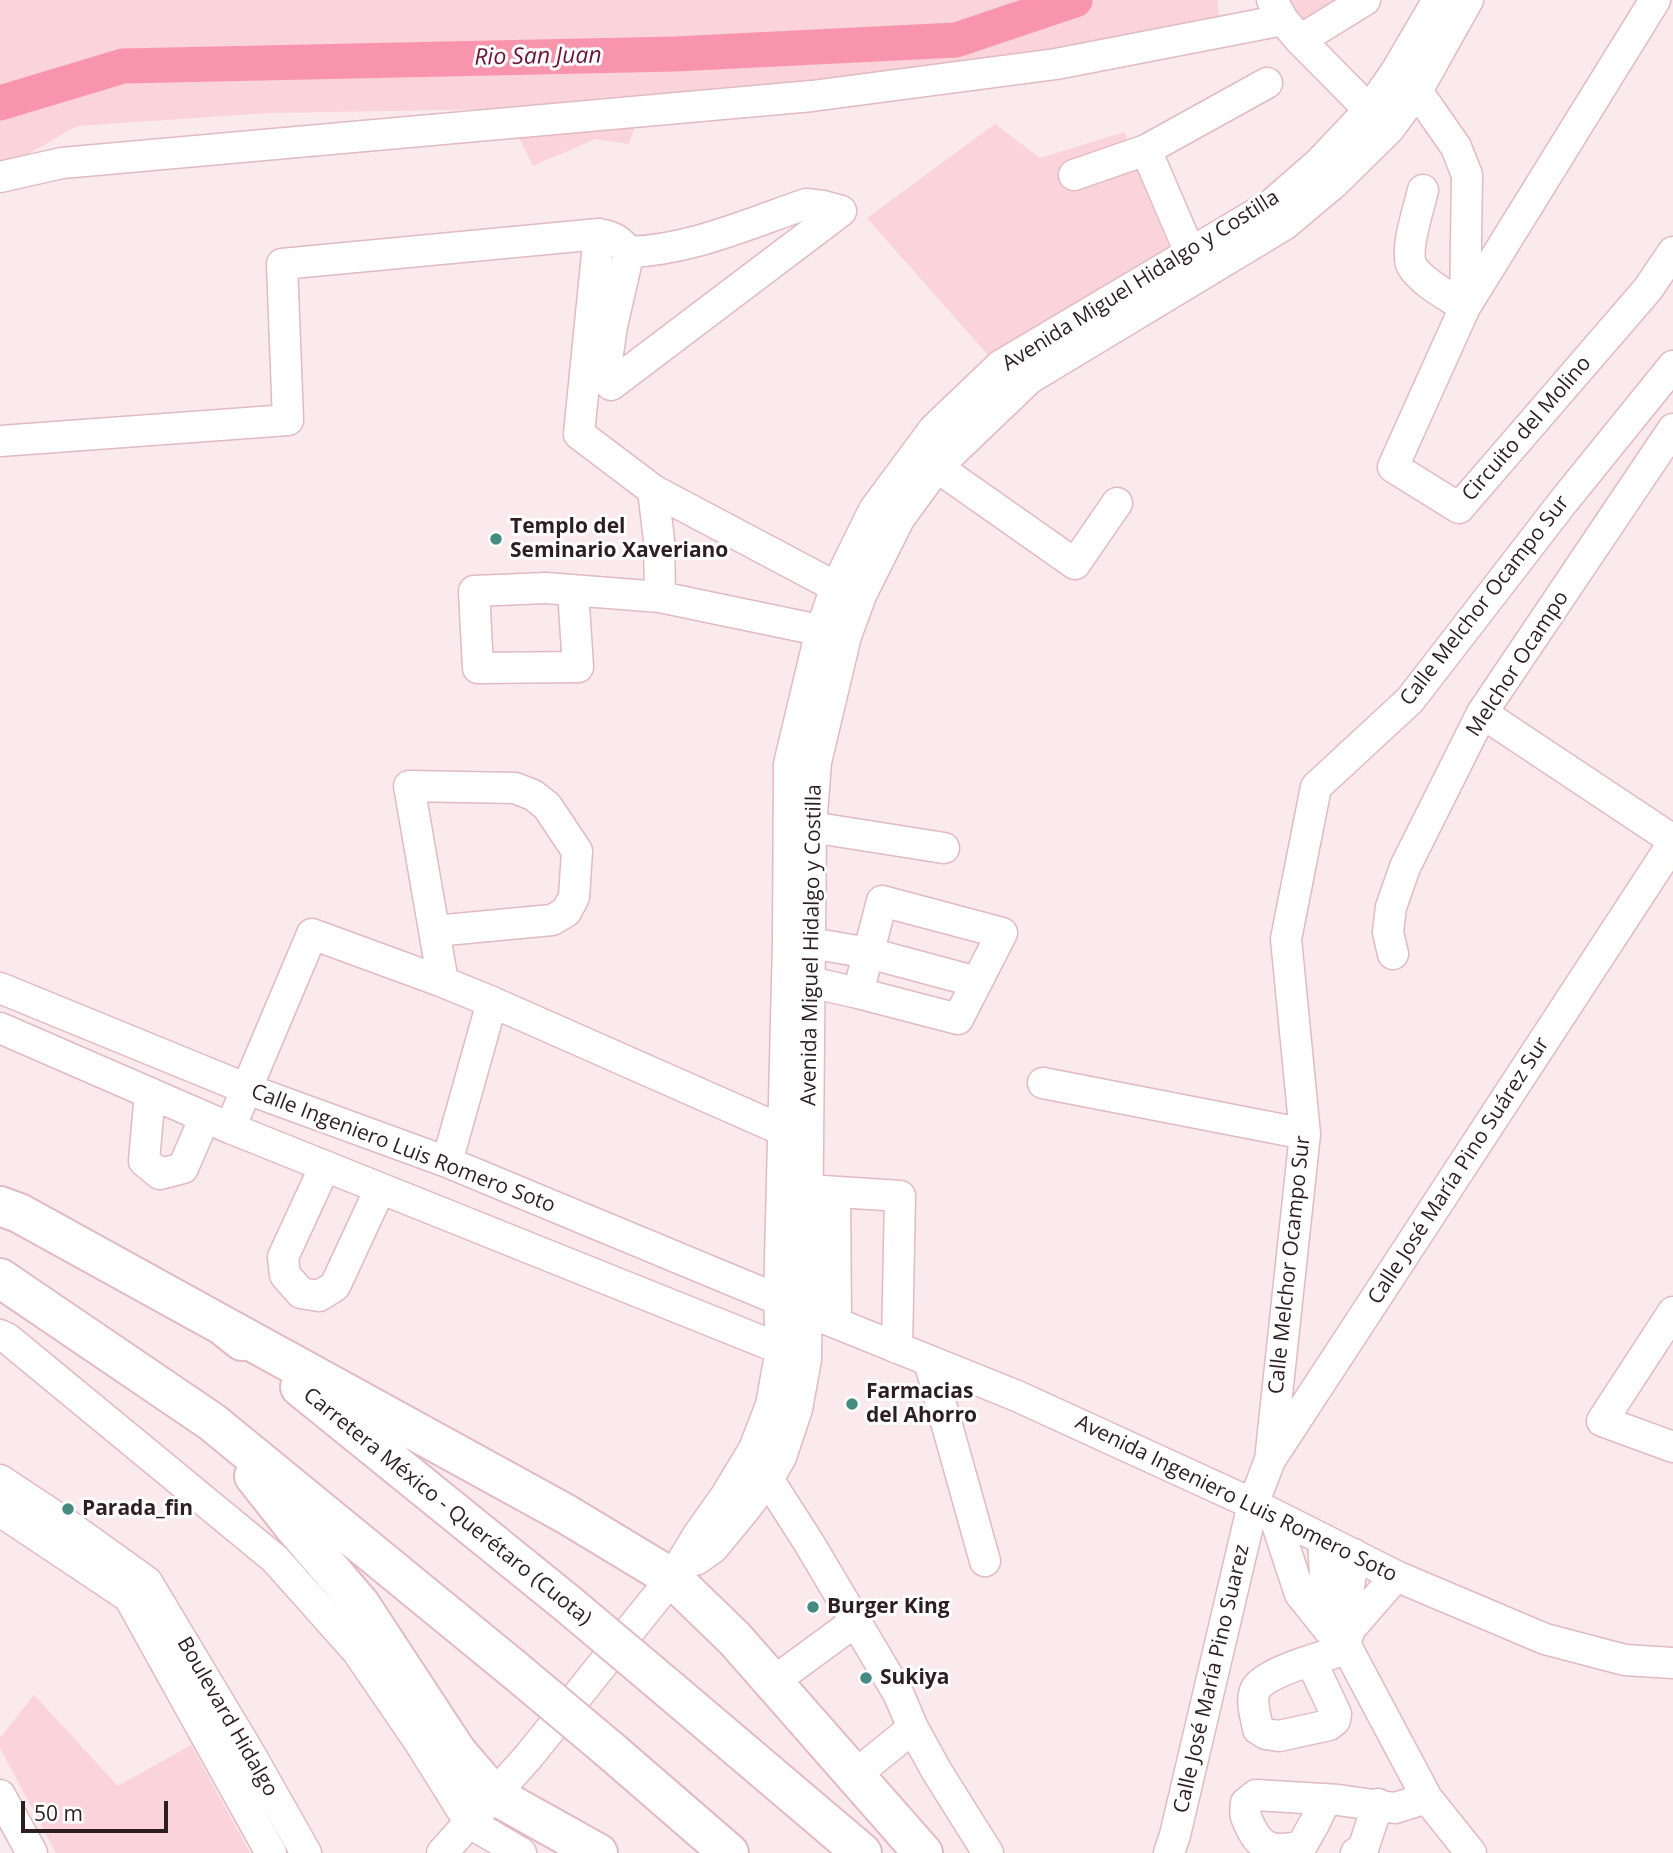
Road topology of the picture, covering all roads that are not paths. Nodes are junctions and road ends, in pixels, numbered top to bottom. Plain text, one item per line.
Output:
1 (1365, 0) edge
2 (1438, 0) edge
3 (1468, 0) edge
4 (1655, 0) edge
5 (1285, 20) edge
6 (1267, 83) dead end
7 (1417, 91) junction
8 (1379, 120) junction
9 (1146, 150) junction
10 (1074, 175) dead end
11 (0, 177) edge
12 (1423, 190) dead end
13 (599, 234) junction
14 (629, 252) junction
15 (1673, 252) edge
16 (1195, 264) junction
17 (1465, 307) junction
18 (1673, 366) edge
19 (1670, 440) edge
20 (0, 441) edge
21 (937, 467) junction
22 (653, 490) junction
23 (1117, 503) dead end
24 (836, 587) junction
25 (573, 590) junction
26 (660, 597) junction
27 (833, 633) junction
28 (1482, 713) junction
29 (811, 827) junction
30 (1673, 842) edge
31 (944, 848) dead end
32 (435, 931) junction
33 (810, 943) junction
34 (869, 953) junction
35 (1393, 954) dead end
36 (798, 979) junction
37 (443, 982) junction
38 (977, 982) junction
39 (0, 988) edge
40 (858, 993) junction
41 (492, 1002) junction
42 (0, 1028) edge
43 (1043, 1083) dead end
44 (247, 1090) junction
45 (150, 1093) junction
46 (218, 1123) junction
47 (782, 1130) junction
48 (1305, 1134) junction
49 (447, 1162) junction
50 (325, 1166) junction
51 (380, 1189) junction
52 (822, 1191) junction
53 (0, 1206) edge
54 (0, 1278) edge
55 (779, 1299) junction
56 (806, 1311) junction
57 (1673, 1312) edge
58 (836, 1323) junction
59 (222, 1325) junction
60 (0, 1335) edge
61 (897, 1348) junction
62 (794, 1355) junction
63 (929, 1361) junction
64 (212, 1422) junction
65 (1673, 1447) edge
66 (1270, 1460) junction
67 (768, 1479) junction
68 (1, 1490) edge
69 (1264, 1509) junction
70 (1323, 1539) junction
71 (1354, 1554) junction
72 (985, 1561) dead end
73 (1396, 1576) junction
74 (672, 1578) junction
75 (138, 1589) junction
76 (856, 1622) junction
77 (1342, 1638) junction
78 (1311, 1661) dead end
79 (1673, 1663) edge
80 (773, 1682) junction
81 (913, 1728) junction
82 (250, 1754) junction
83 (224, 1769) junction
84 (855, 1775) junction
85 (0, 1795) edge
86 (1427, 1798) junction
87 (1325, 1799) junction
88 (1378, 1804) junction
89 (482, 1809) junction
90 (1179, 1847) edge
91 (1314, 1850) edge
92 (32, 1853) edge
93 (271, 1853) edge
94 (306, 1853) edge
95 (442, 1853) edge
96 (521, 1853) edge
97 (598, 1853) edge
98 (729, 1853) edge
99 (862, 1853) edge
100 (923, 1853) edge
101 (988, 1853) edge
102 (1356, 1853) edge
103 (1471, 1853) edge

1 - 5 street
2 - 8 street, Avenida Miguel Hidalgo y Costilla
3 - 7 street, Avenida Miguel Hidalgo y Costilla
4 - 17 street, Circuito del Molino
5 - 8 street
5 - 11 street
6 - 9 street
7 - 8 street, Avenida Miguel Hidalgo y Costilla
7 - 17 street, Circuito del Molino
8 - 16 street, Avenida Miguel Hidalgo y Costilla
9 - 10 street
9 - 16 street
12 - 17 street
13 - 14 street
13 - 20 street
13 - 22 street
14 - 14 street
15 - 17 street, Circuito del Molino
16 - 21 street, Avenida Miguel Hidalgo y Costilla
16 - 24 street, Avenida Miguel Hidalgo y Costilla
18 - 48 street, Calle Melchor Ocampo Sur
19 - 28 street, Melchor Ocampo
21 - 23 street
21 - 27 street, Avenida Miguel Hidalgo y Costilla
22 - 24 street
22 - 26 street
24 - 27 street, Avenida Miguel Hidalgo y Costilla
25 - 25 street
25 - 26 street
26 - 27 street
27 - 29 street, Avenida Miguel Hidalgo y Costilla
27 - 36 street, Avenida Miguel Hidalgo y Costilla
28 - 30 street
28 - 35 street, Melchor Ocampo
29 - 31 street
29 - 33 street, Avenida Miguel Hidalgo y Costilla
30 - 66 street, Calle José María Pino Suárez Sur
32 - 32 street
32 - 37 street
33 - 34 street
33 - 36 street, Avenida Miguel Hidalgo y Costilla
34 - 38 street
34 - 38 street
34 - 40 street
36 - 40 street
36 - 47 street, Avenida Miguel Hidalgo y Costilla
36 - 52 street, Avenida Miguel Hidalgo y Costilla
37 - 41 street
37 - 44 street
38 - 40 street
39 - 44 street, Calle Ingeniero Luis Romero Soto
41 - 47 street
41 - 49 street
42 - 45 street
43 - 48 street
44 - 46 street
44 - 49 street, Calle Ingeniero Luis Romero Soto
45 - 46 street
45 - 46 street
46 - 50 street
47 - 55 street, Avenida Miguel Hidalgo y Costilla
48 - 66 street, Calle Melchor Ocampo Sur
49 - 55 street, Calle Ingeniero Luis Romero Soto
50 - 51 street
50 - 51 street
51 - 62 street
52 - 56 street, Avenida Miguel Hidalgo y Costilla
52 - 58 street
52 - 61 street
53 - 59 highway, Carretera México - Querétaro (Cuota)
54 - 64 highway
55 - 56 street, Calle Ingeniero Luis Romero Soto
55 - 62 street, Avenida Miguel Hidalgo y Costilla
56 - 58 street, Avenida Ingeniero Luis Romero Soto
56 - 62 street, Avenida Miguel Hidalgo y Costilla
57 - 65 street
58 - 61 street, Avenida Ingeniero Luis Romero Soto
59 - 74 highway
59 - 99 highway, Carretera México - Querétaro (Cuota), bridge
60 - 89 street
61 - 63 street, Avenida Ingeniero Luis Romero Soto
62 - 67 street, Avenida Miguel Hidalgo y Costilla
62 - 74 street, Avenida Miguel Hidalgo y Costilla
63 - 69 street, Avenida Ingeniero Luis Romero Soto
63 - 72 street
64 - 89 highway
64 - 98 highway, bridge
66 - 69 street, Calle José María Pino Suárez Sur
67 - 74 street, Avenida Miguel Hidalgo y Costilla
67 - 76 street
68 - 75 street
69 - 70 street, Avenida Ingeniero Luis Romero Soto
69 - 77 street
69 - 90 street, Calle José María Pino Suarez
70 - 71 street, Avenida Ingeniero Luis Romero Soto
70 - 77 street
71 - 73 street, Avenida Ingeniero Luis Romero Soto
71 - 77 street
73 - 77 street
73 - 79 street, Avenida Ingeniero Luis Romero Soto
74 - 80 highway
74 - 89 street, Avenida Miguel Hidalgo y Costilla
75 - 82 street, Boulevard Hidalgo
75 - 83 street, Boulevard Hidalgo
76 - 80 street
76 - 81 street
77 - 78 street
77 - 86 street
80 - 84 highway
81 - 84 street
81 - 101 street
82 - 83 street
82 - 94 street, Boulevard Hidalgo
83 - 93 street, Boulevard Hidalgo
84 - 100 highway
85 - 92 street
86 - 88 street
86 - 103 street
87 - 88 street
87 - 91 street
87 - 91 street
88 - 102 street
89 - 95 street, Avenida Miguel Hidalgo y Costilla
89 - 96 street
89 - 97 highway

